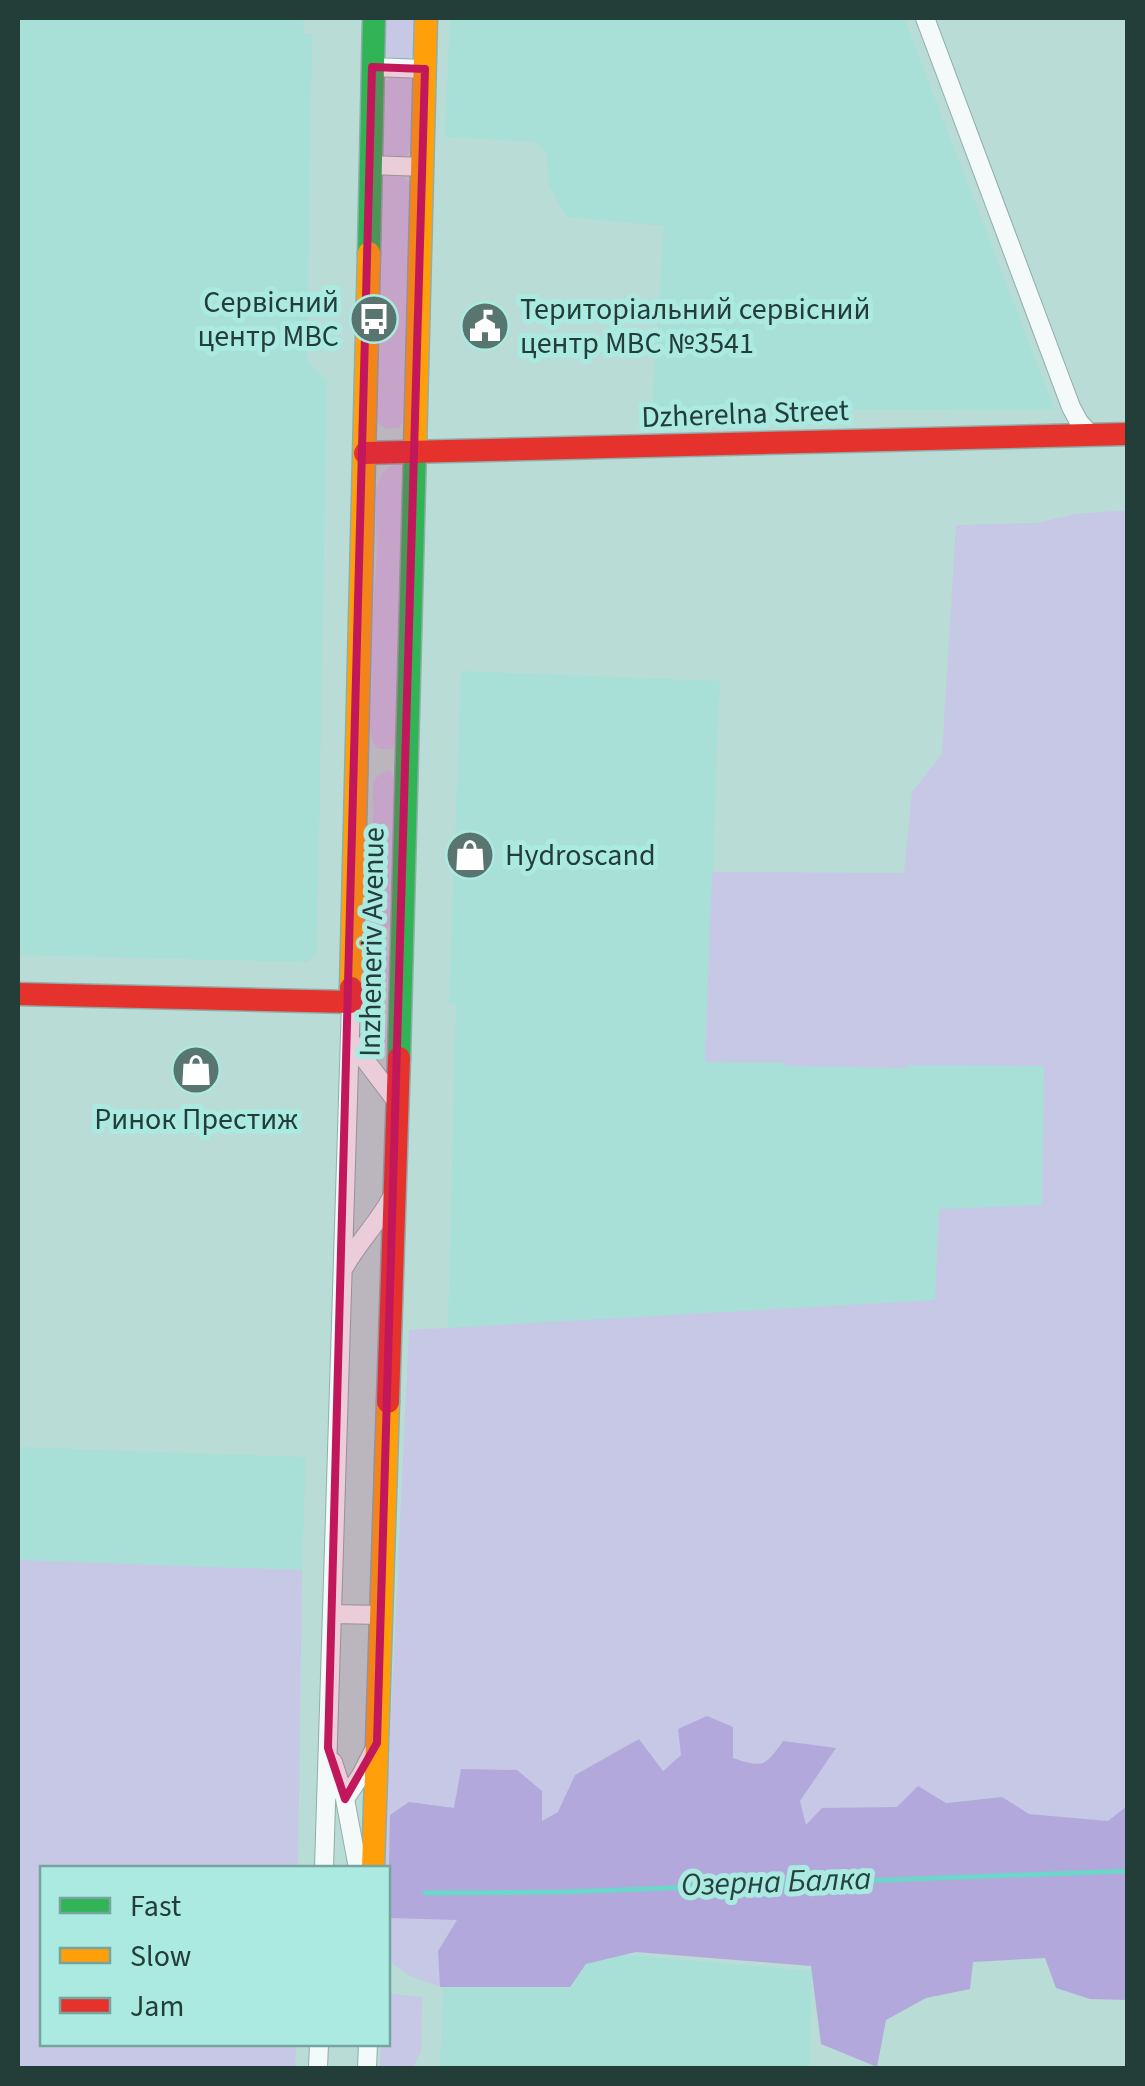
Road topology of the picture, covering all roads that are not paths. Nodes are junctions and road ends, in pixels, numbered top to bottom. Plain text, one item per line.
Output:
1 (374, 18) edge
2 (426, 18) edge
3 (925, 18) edge
4 (372, 67) junction
5 (425, 69) junction
6 (371, 165) junction
7 (422, 166) junction
8 (1092, 434) junction
9 (1128, 434) edge
10 (365, 453) junction
11 (414, 453) junction
12 (18, 994) edge
13 (351, 1002) junction
14 (350, 1040) junction
15 (398, 1103) junction
16 (395, 1192) junction
17 (343, 1271) junction
18 (332, 1614) junction
19 (381, 1615) junction
20 (377, 1743) junction
21 (328, 1748) junction
22 (346, 1800) junction
23 (324, 1866) edge
24 (358, 1866) edge
25 (373, 1866) edge

1 - 4 street, Inzheneriv Avenue
2 - 5 street, Inzheneriv Avenue
3 - 8 street
4 - 5 street
4 - 6 street, Inzheneriv Avenue
5 - 7 street, Inzheneriv Avenue
6 - 7 street
6 - 10 street, Inzheneriv Avenue
7 - 11 street, Inzheneriv Avenue
8 - 9 street, Dzherelna Street
8 - 11 street, Dzherelna Street
10 - 11 street, Dzherelna Street
10 - 13 street, Inzheneriv Avenue
11 - 15 street, Inzheneriv Avenue
12 - 13 street
13 - 14 street
14 - 15 street
14 - 17 street
15 - 16 street, Inzheneriv Avenue
16 - 17 street
16 - 19 street, Inzheneriv Avenue
17 - 18 street
18 - 19 street
18 - 21 street
19 - 20 street, Inzheneriv Avenue
20 - 22 street
20 - 25 street, Inzheneriv Avenue
21 - 22 street
21 - 23 street
22 - 24 street

